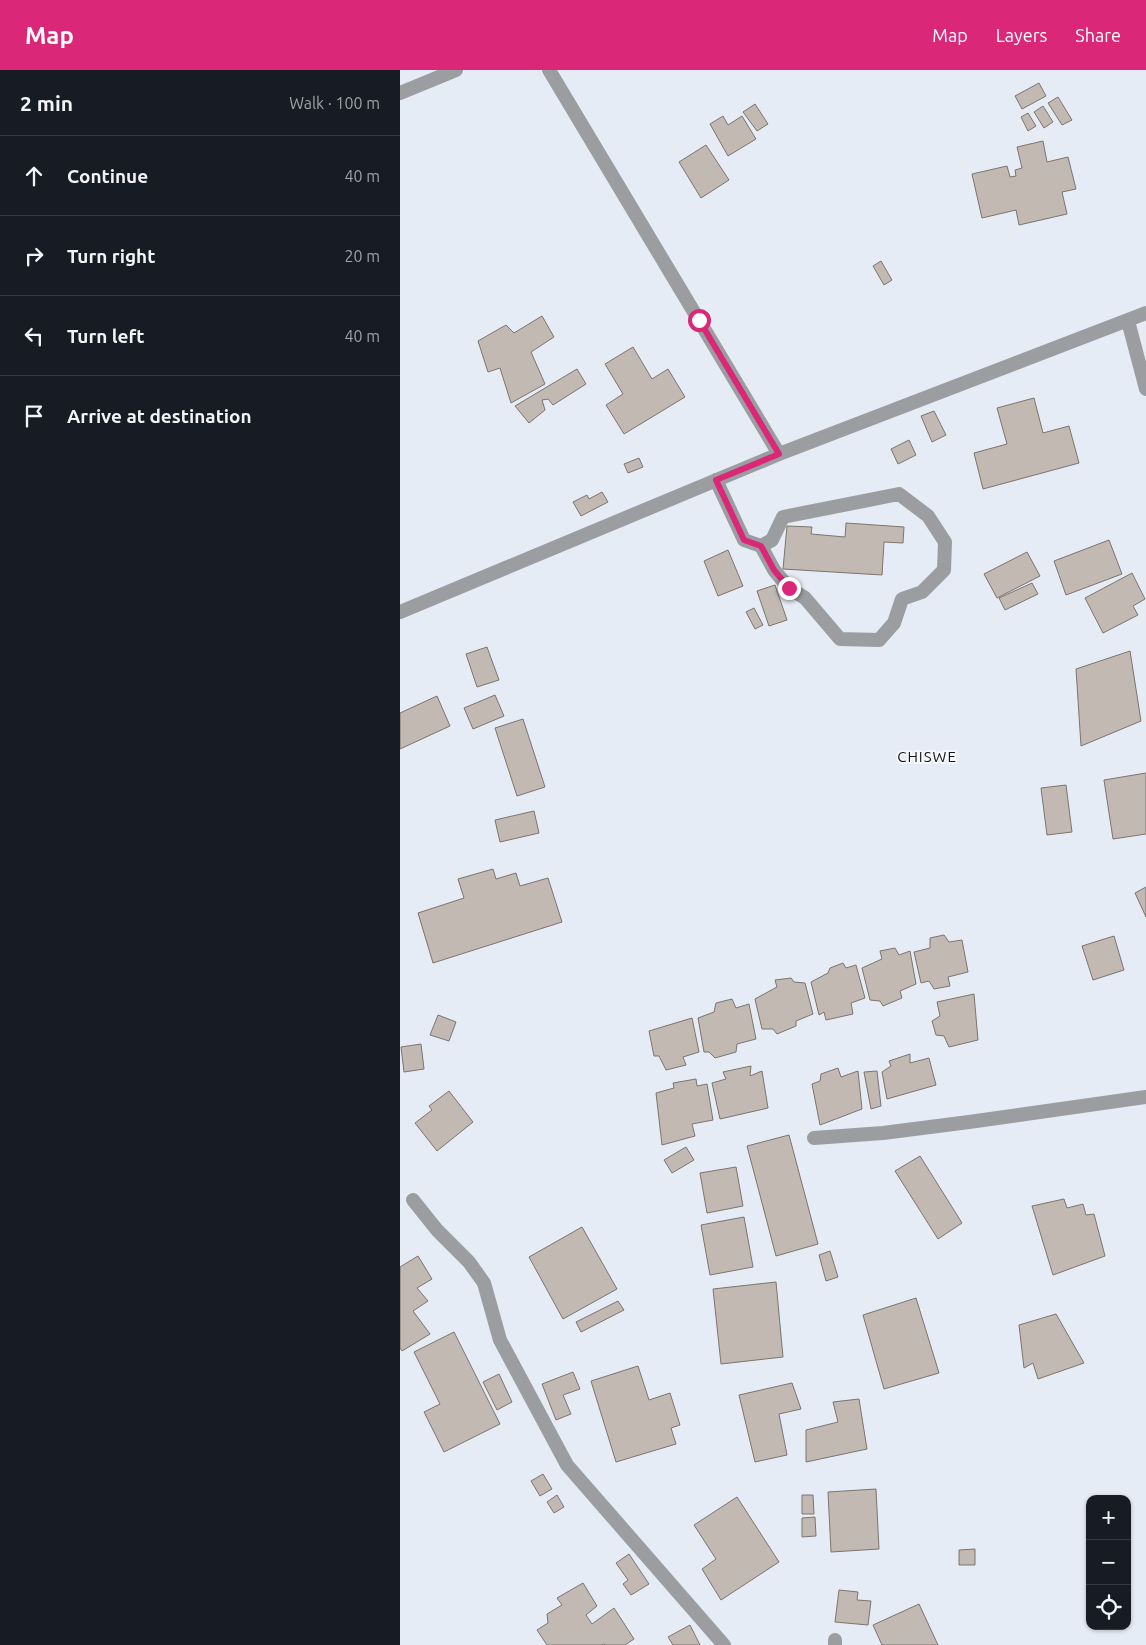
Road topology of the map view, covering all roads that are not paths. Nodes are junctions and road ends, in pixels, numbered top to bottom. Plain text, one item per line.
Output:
1 (456, 70) edge
2 (548, 70) edge
3 (400, 93) edge
4 (1146, 313) edge
5 (1128, 321) junction
6 (1146, 390) edge
7 (779, 454) junction
8 (716, 480) junction
9 (761, 546) junction
10 (400, 612) edge
11 (1146, 1097) edge
12 (814, 1138) dead end
13 (413, 1200) dead end
14 (724, 1645) edge

1 - 3 street
2 - 7 street
4 - 5 street
5 - 6 street
5 - 7 street
7 - 8 street
8 - 9 street
8 - 10 street
9 - 9 street
11 - 12 street
13 - 14 street

